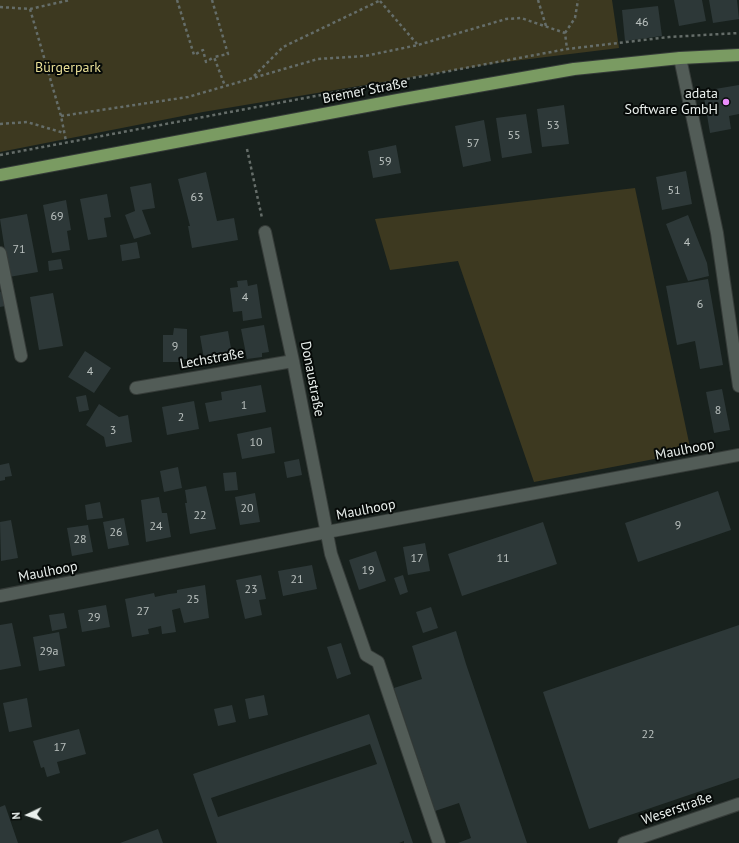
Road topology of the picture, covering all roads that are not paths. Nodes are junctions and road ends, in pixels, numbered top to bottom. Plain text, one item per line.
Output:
1 (739, 55) edge
2 (680, 58) junction
3 (0, 175) edge
4 (265, 232) road end
5 (0, 254) edge
6 (21, 356) dead end
7 (293, 361) junction
8 (739, 386) edge
9 (136, 388) dead end
10 (739, 455) edge
11 (327, 532) junction
12 (0, 596) edge
13 (739, 804) edge
14 (439, 843) edge
15 (624, 843) edge

1 - 2 main road, Bremer Straße
2 - 3 main road, Bremer Straße
2 - 8 street
4 - 7 street, Donaustraße
5 - 6 street
7 - 9 street, Lechstraße
7 - 11 street, Donaustraße
10 - 11 street, Maulhoop
11 - 12 street, Maulhoop
11 - 14 street, Donaustraße
13 - 15 street, Weserstraße

